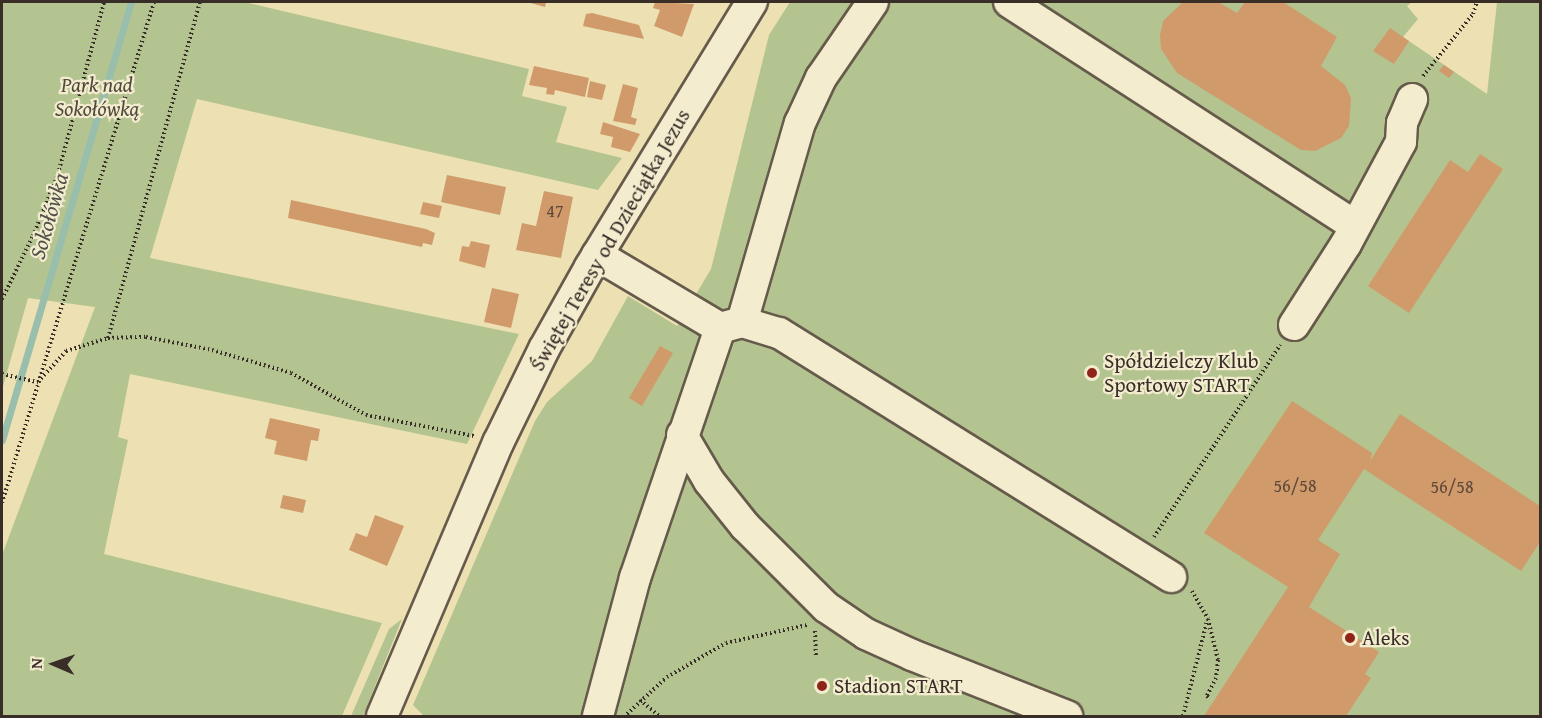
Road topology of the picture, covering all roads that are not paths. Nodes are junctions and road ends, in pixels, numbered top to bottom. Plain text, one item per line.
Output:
1 (752, 2) edge
2 (873, 2) edge
3 (1009, 2) edge
4 (1417, 88) road end
5 (1355, 226) junction
6 (597, 255) junction
7 (731, 325) junction
8 (1294, 325) dead end
9 (682, 435) junction
10 (1171, 578) road end
11 (386, 715) edge
12 (598, 717) edge
13 (1067, 717) edge

1 - 6 street, Świętej Teresy od Dzieciątka Jezus
2 - 7 street
3 - 5 street
4 - 5 street
5 - 8 street
6 - 7 street
6 - 11 street, Świętej Teresy od Dzieciątka Jezus
7 - 9 street
7 - 10 street
9 - 12 street
9 - 13 street

